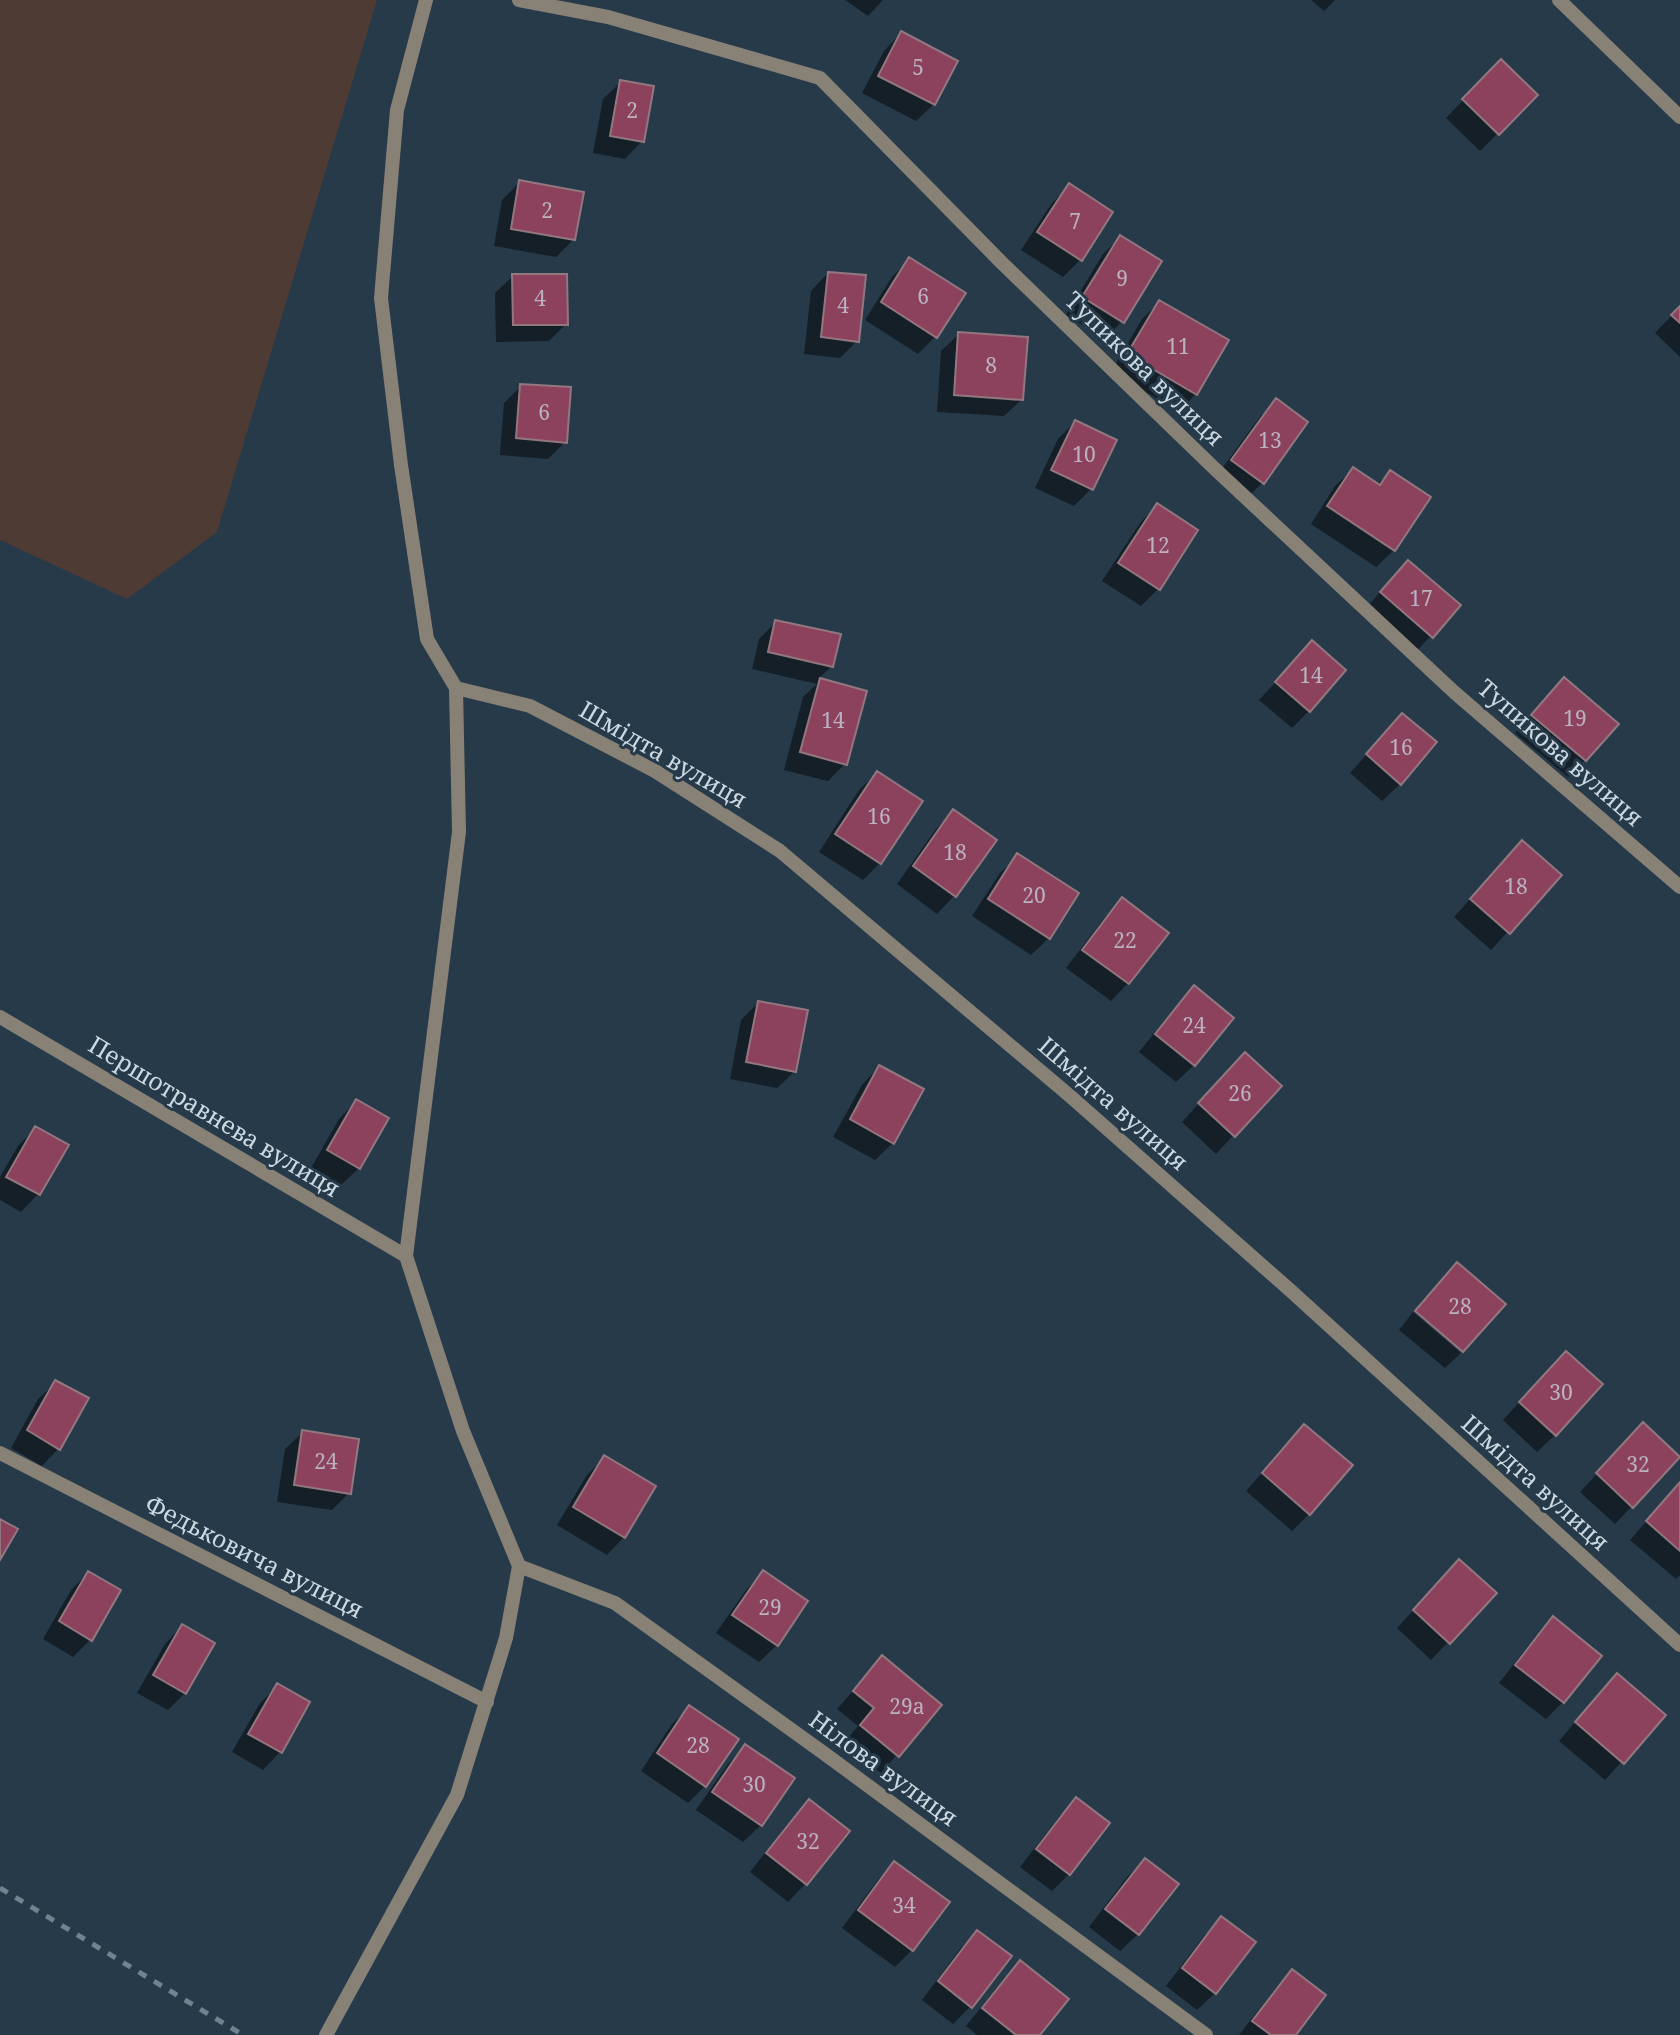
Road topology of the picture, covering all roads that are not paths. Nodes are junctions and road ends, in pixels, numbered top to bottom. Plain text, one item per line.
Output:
1 (426, 0) edge
2 (520, 0) edge
3 (1559, 0) edge
4 (1680, 117) edge
5 (456, 688) junction
6 (1680, 887) edge
7 (0, 1017) edge
8 (406, 1256) junction
9 (0, 1453) edge
10 (519, 1566) junction
11 (1680, 1645) edge
12 (487, 1702) junction
13 (326, 2035) edge
14 (1206, 2035) edge

1 - 5 street
2 - 6 street, Тупикова вулиця
3 - 4 street
5 - 8 street
5 - 11 street, Шмідта вулиця
7 - 8 street, Першотравнева вулиця
8 - 10 street
9 - 12 street, Федьковича вулиця
10 - 12 street
10 - 14 street, Нілова вулиця
12 - 13 street

